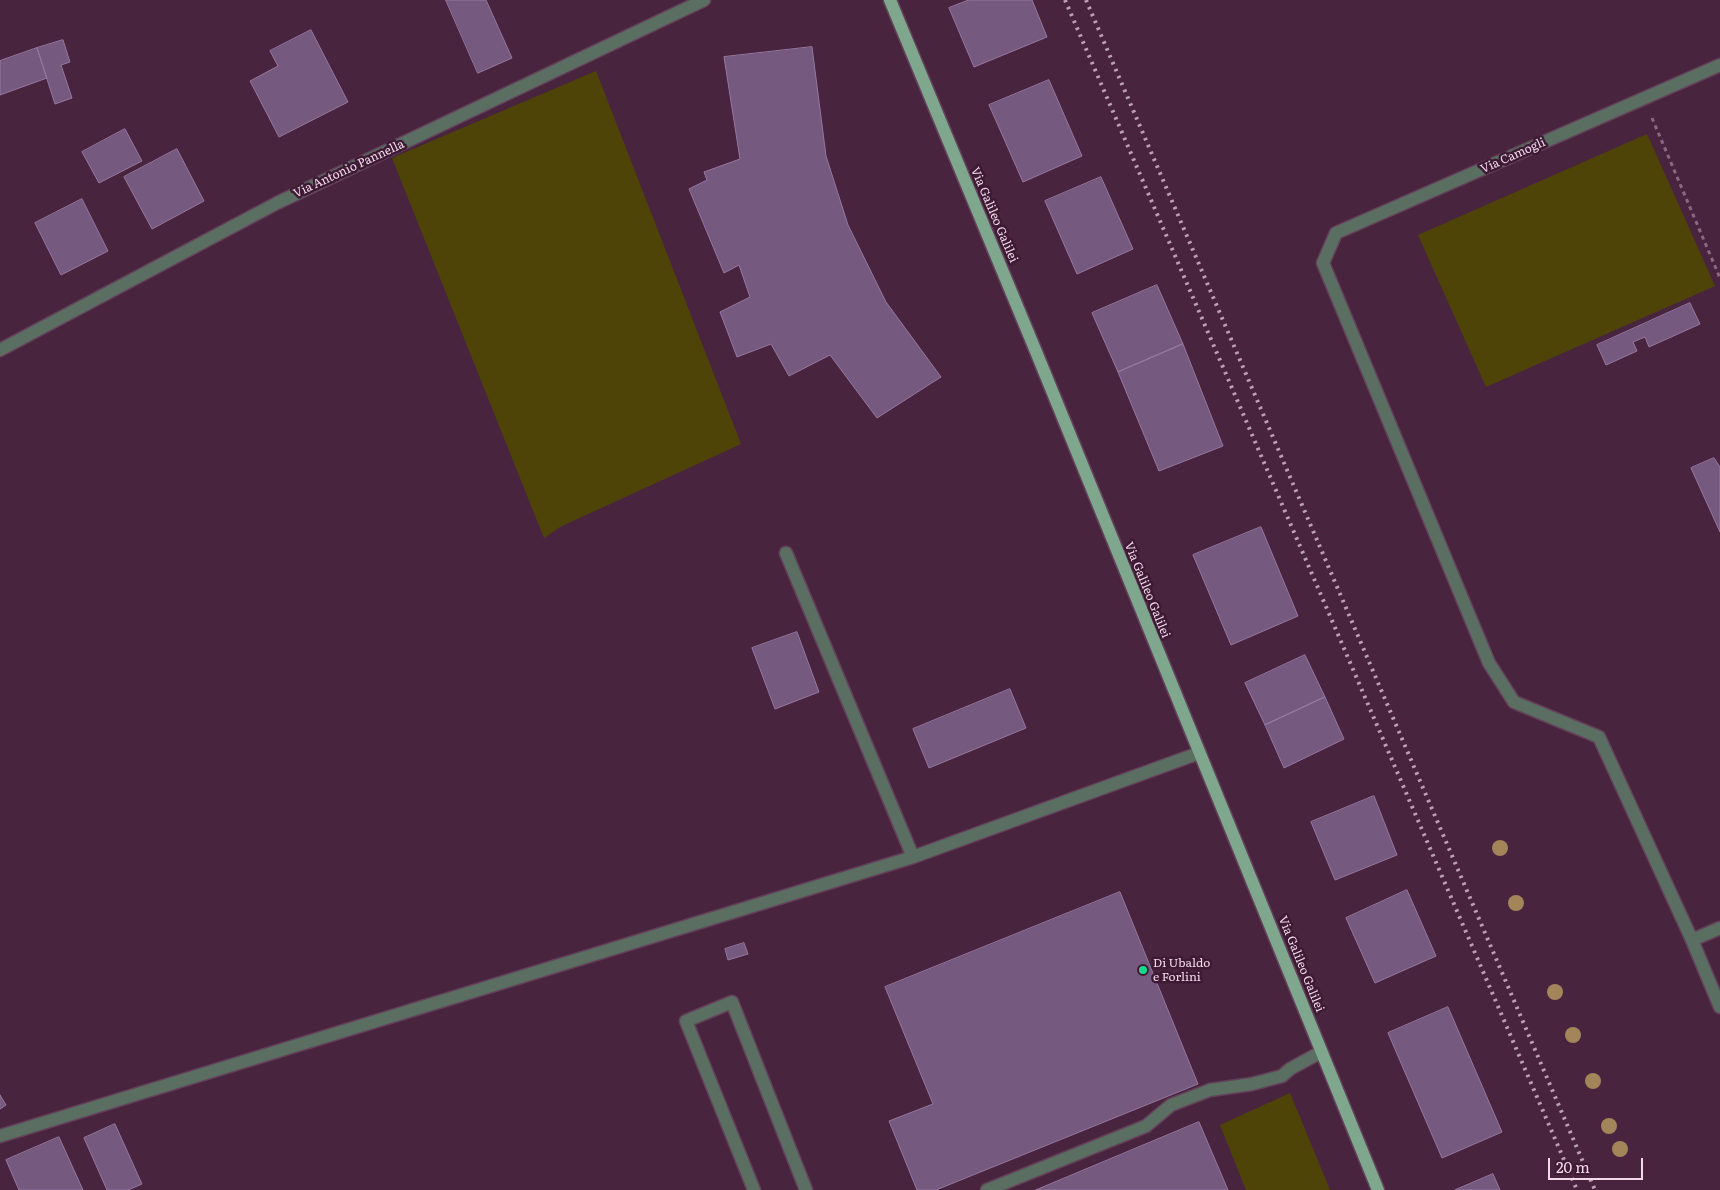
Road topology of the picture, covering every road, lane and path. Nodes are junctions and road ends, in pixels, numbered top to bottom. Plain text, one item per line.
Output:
1 (704, 0) edge
2 (890, 0) edge
3 (1720, 65) edge
4 (1644, 98) junction
5 (1720, 278) edge
6 (0, 350) edge
7 (786, 554) dead end
8 (1199, 754) junction
9 (914, 857) junction
10 (1720, 928) edge
11 (1692, 940) junction
12 (1720, 1007) edge
13 (1321, 1052) junction
14 (0, 1136) edge
15 (754, 1190) edge
16 (806, 1190) edge
17 (987, 1190) edge
18 (1378, 1190) edge

1 - 6 street, Via Antonio Pannella
2 - 8 main road, Via Galileo Galilei
3 - 4 street, Via Camogli
4 - 5 path
4 - 11 street, Via Camogli
7 - 9 street
8 - 9 street
8 - 13 main road, Via Galileo Galilei
9 - 14 street
10 - 11 street
11 - 12 street
13 - 17 street
13 - 18 main road, Via Galileo Galilei
15 - 16 street

